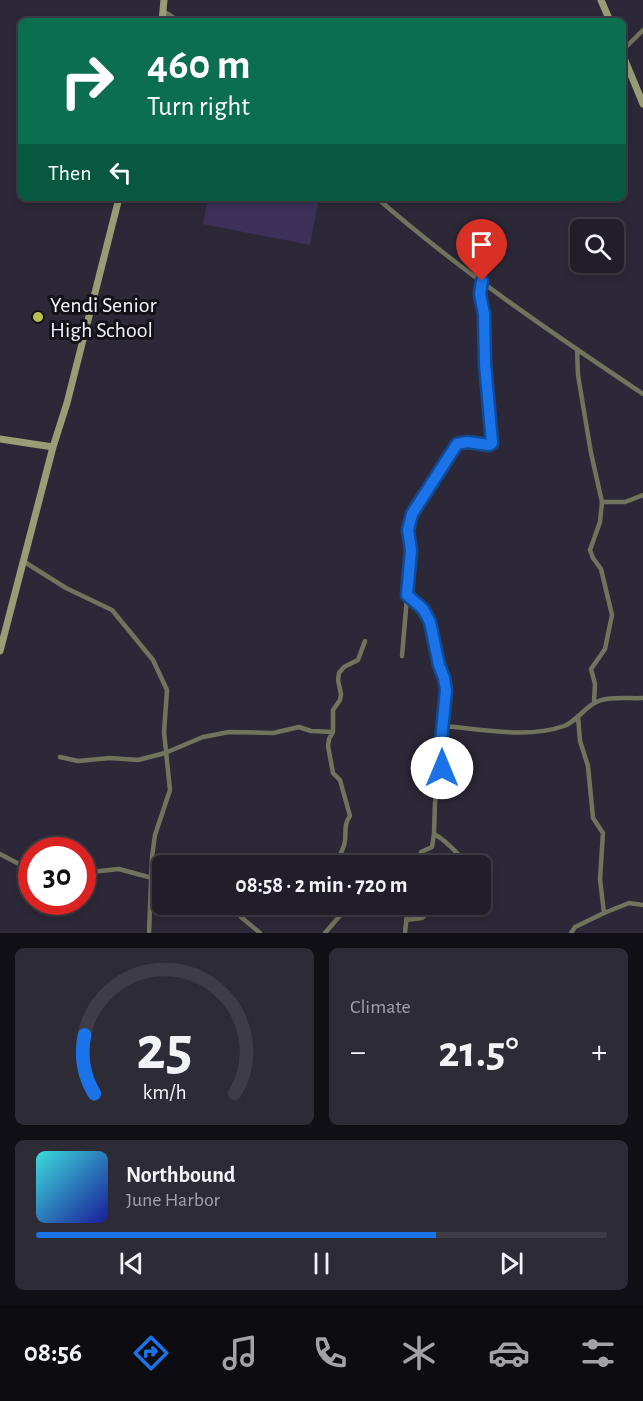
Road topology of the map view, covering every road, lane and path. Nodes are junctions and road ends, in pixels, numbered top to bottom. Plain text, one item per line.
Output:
1 (164, 0) edge
2 (601, 0) edge
3 (163, 11) junction
4 (162, 18) edge
5 (174, 18) edge
6 (609, 18) edge
7 (643, 30) edge
8 (626, 48) edge
9 (626, 62) edge
10 (643, 104) edge
11 (118, 201) edge
12 (380, 201) edge
13 (482, 281) junction
14 (577, 349) junction
15 (643, 394) edge
16 (0, 439) edge
17 (54, 447) junction
18 (643, 495) edge
19 (602, 502) junction
20 (23, 561) junction
21 (407, 595) junction
22 (365, 642) dead end
23 (0, 651) edge
24 (402, 656) dead end
25 (643, 698) edge
26 (594, 702) junction
27 (578, 716) junction
28 (444, 726) junction
29 (333, 732) junction
30 (165, 753) junction
31 (60, 757) dead end
32 (434, 834) junction
33 (0, 854) edge
34 (154, 855) edge
35 (339, 855) edge
36 (420, 855) edge
37 (457, 855) edge
38 (18, 864) edge
39 (96, 871) edge
40 (152, 878) joint
41 (643, 905) edge
42 (604, 913) junction
43 (240, 915) edge
44 (340, 915) edge
45 (407, 915) edge
46 (425, 915) edge
47 (406, 920) junction
48 (150, 933) edge
49 (260, 933) edge
50 (325, 933) edge
51 (405, 933) edge
52 (571, 933) edge

1 - 3 main road
2 - 6 main road
3 - 4 main road
3 - 5 street
7 - 8 street
9 - 10 main road
11 - 17 main road
12 - 13 street
13 - 14 street
13 - 21 street
14 - 15 street
14 - 19 street
16 - 17 main road
17 - 20 main road
18 - 19 street
19 - 26 street
20 - 23 main road
20 - 30 street
21 - 24 street
21 - 28 street
22 - 29 street
25 - 26 street
26 - 27 street
27 - 28 street
27 - 42 street
28 - 32 street
29 - 30 street
29 - 35 street
30 - 31 street
30 - 34 street
32 - 36 street
32 - 37 street
33 - 38 street
39 - 40 street
40 - 48 street
41 - 42 street
42 - 52 street
43 - 49 street
44 - 50 street
45 - 47 street
46 - 47 street
47 - 51 street

